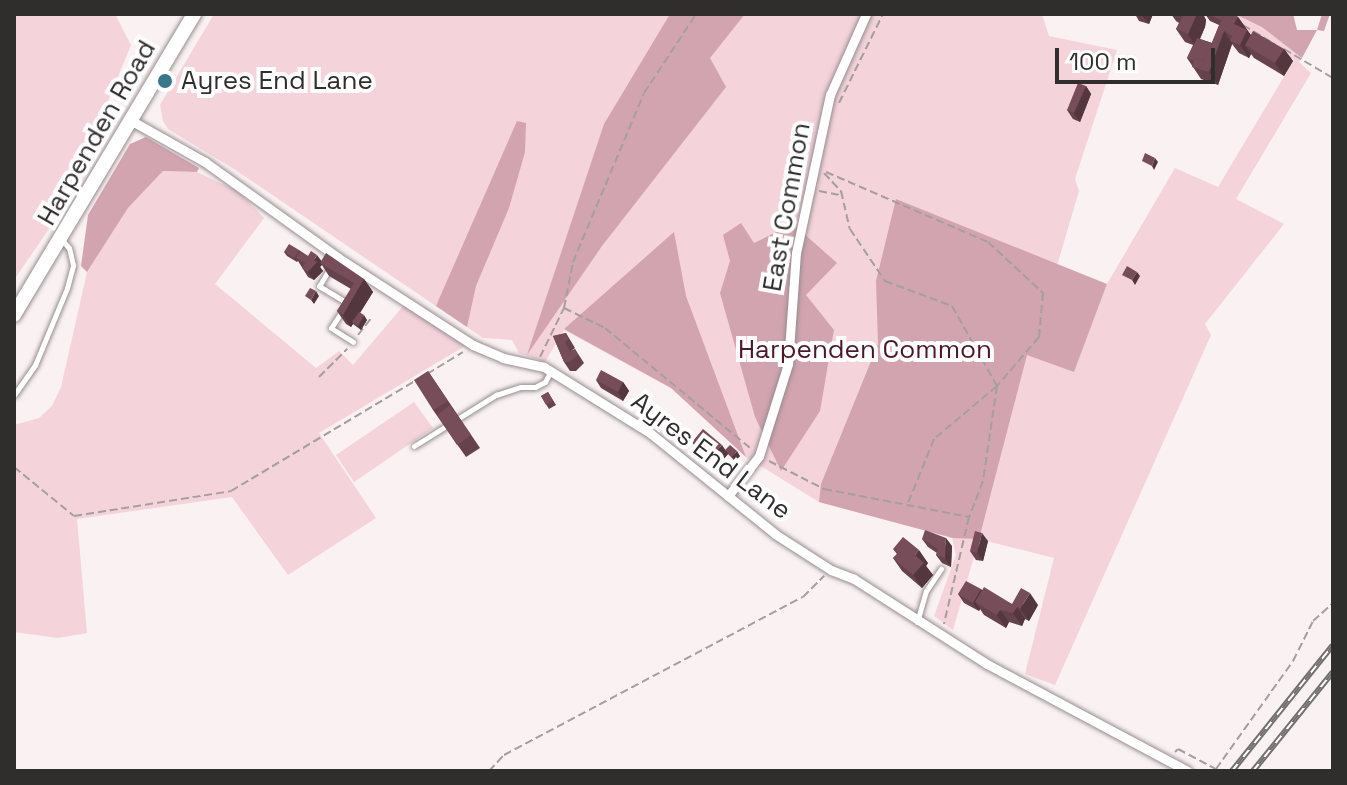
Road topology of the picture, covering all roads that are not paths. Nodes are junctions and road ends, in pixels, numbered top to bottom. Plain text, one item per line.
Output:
1 (193, 14) edge
2 (866, 14) edge
3 (132, 121) junction
4 (62, 240) junction
5 (337, 257) junction
6 (14, 315) edge
7 (353, 342) dead end
8 (551, 370) junction
9 (14, 395) edge
10 (414, 446) dead end
11 (728, 496) junction
12 (941, 569) dead end
13 (917, 622) junction
14 (1187, 771) edge

1 - 3 main road, Harpenden Road
2 - 11 street, East Common
3 - 4 main road, Harpenden Road
3 - 5 street, Ayres End Lane
4 - 6 main road, Harpenden Road
4 - 9 lane
5 - 7 lane
5 - 8 street, Ayres End Lane
8 - 10 lane
8 - 11 street, Ayres End Lane
11 - 13 street, Ayres End Lane
12 - 13 lane
13 - 14 street, Ayres End Lane

